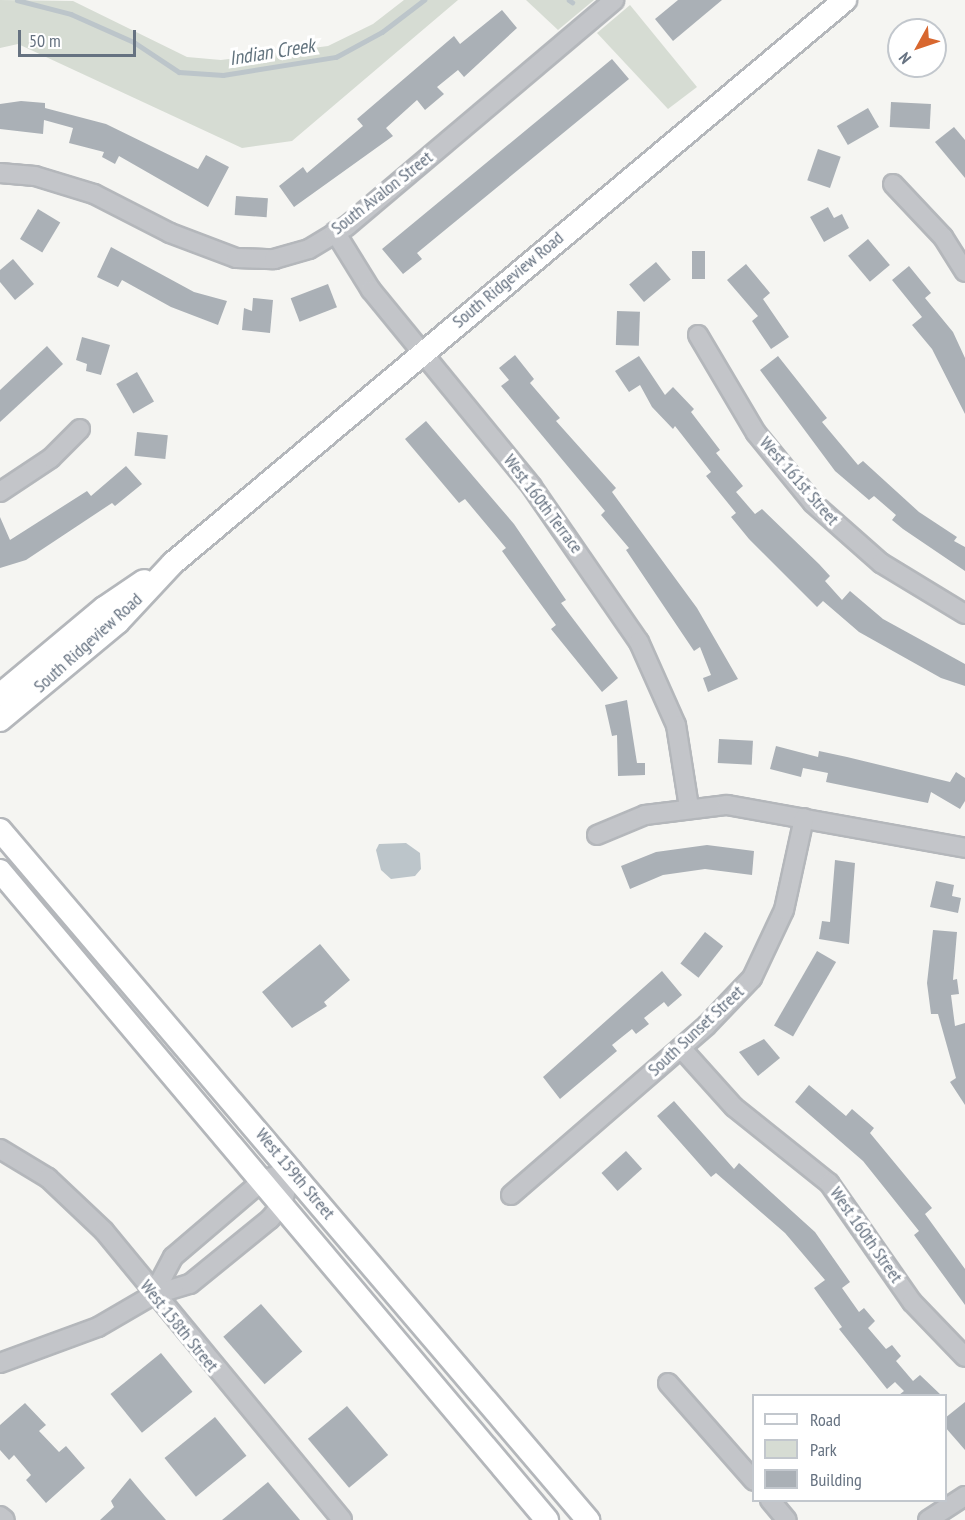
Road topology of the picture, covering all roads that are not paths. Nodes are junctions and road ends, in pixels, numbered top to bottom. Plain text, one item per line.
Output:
1 (614, 0) edge
2 (845, 0) edge
3 (4, 173) edge
4 (893, 184) dead end
5 (0, 190) edge
6 (334, 232) junction
7 (965, 272) edge
8 (698, 335) dead end
9 (422, 352) junction
10 (80, 429) dead end
11 (0, 492) edge
12 (173, 563) junction
13 (965, 614) edge
14 (0, 695) edge
15 (0, 720) edge
16 (689, 807) junction
17 (804, 818) junction
18 (0, 830) edge
19 (597, 834) dead end
20 (965, 848) edge
21 (0, 871) edge
22 (681, 1048) junction
23 (0, 1149) edge
24 (292, 1170) junction
25 (263, 1180) junction
26 (512, 1195) dead end
27 (282, 1204) junction
28 (153, 1295) junction
29 (965, 1357) edge
30 (0, 1363) edge
31 (668, 1383) dead end
32 (752, 1480) edge
33 (965, 1496) edge
34 (772, 1502) edge
35 (0, 1516) edge
36 (5, 1520) edge
37 (342, 1520) edge
38 (547, 1520) edge
39 (588, 1520) edge
40 (787, 1520) edge
41 (928, 1520) edge

1 - 6 street, South Avalon Street
2 - 9 main road, South Ridgeview Road
3 - 5 street, South Avalon Street
3 - 6 street, South Avalon Street
4 - 7 street
6 - 9 street, West 160th Terrace
8 - 13 street, West 161st Street
9 - 12 main road, South Ridgeview Road
9 - 16 street, West 160th Terrace
10 - 11 street
12 - 14 main road, South Ridgeview Road
12 - 15 main road, South Ridgeview Road
16 - 17 street
16 - 19 street
17 - 20 street
17 - 22 street, South Sunset Street
18 - 24 main road, West 159th Street
21 - 25 main road, West 159th Street
22 - 26 street, South Sunset Street
22 - 29 street, West 160th Street
23 - 28 street, West 158th Street
24 - 25 street
24 - 27 street
24 - 39 main road, West 159th Street
25 - 27 main road, West 159th Street
25 - 28 street
27 - 28 street
27 - 38 main road, West 159th Street
28 - 30 street
28 - 37 street, West 158th Street
31 - 32 street
33 - 41 street
34 - 40 street
35 - 36 street

